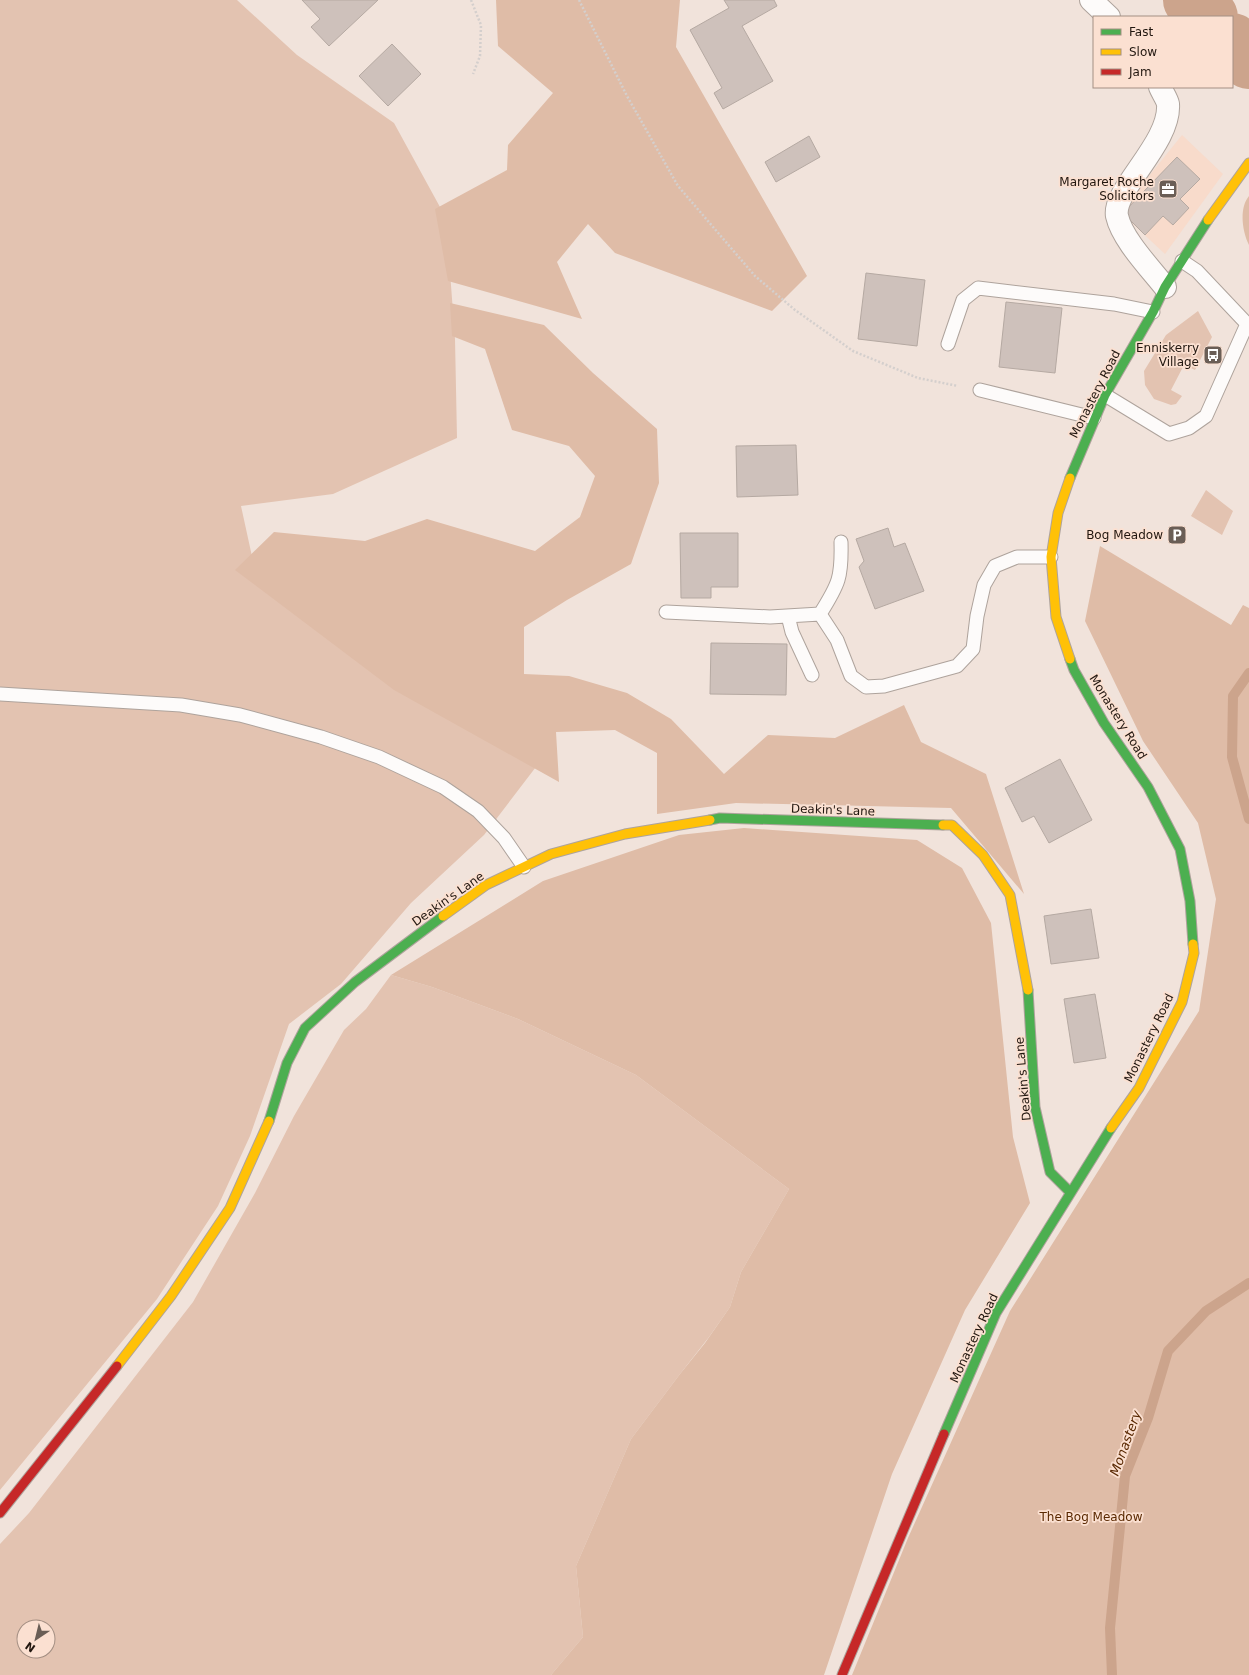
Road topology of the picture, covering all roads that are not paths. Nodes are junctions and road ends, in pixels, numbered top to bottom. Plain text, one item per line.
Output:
1 (1091, 0) edge
2 (1108, 16) edge
3 (1160, 88) edge
4 (1249, 162) edge
5 (1182, 261) junction
6 (1165, 287) junction
7 (1153, 312) junction
8 (1248, 325) edge
9 (948, 344) dead end
10 (980, 390) road end
11 (1105, 395) junction
12 (1094, 418) junction
13 (841, 542) dead end
14 (1050, 557) junction
15 (666, 612) dead end
16 (820, 614) junction
17 (788, 616) junction
18 (812, 675) dead end
19 (0, 694) edge
20 (524, 867) junction
21 (1070, 1192) junction
22 (0, 1514) edge
23 (842, 1675) edge

1 - 2 street
3 - 6 street
4 - 5 street, Monastery Road
5 - 6 street, Monastery Road
5 - 8 lane
6 - 7 street, Monastery Road
7 - 9 lane
7 - 11 street, Monastery Road
8 - 11 lane
10 - 12 lane
11 - 12 street, Monastery Road
12 - 14 street, Monastery Road
13 - 16 lane
14 - 16 lane
14 - 21 street, Monastery Road
15 - 17 lane
16 - 17 lane
17 - 18 lane
19 - 20 lane
20 - 21 street, Deakin's Lane
20 - 22 street, Deakin's Lane
21 - 23 street, Monastery Road

